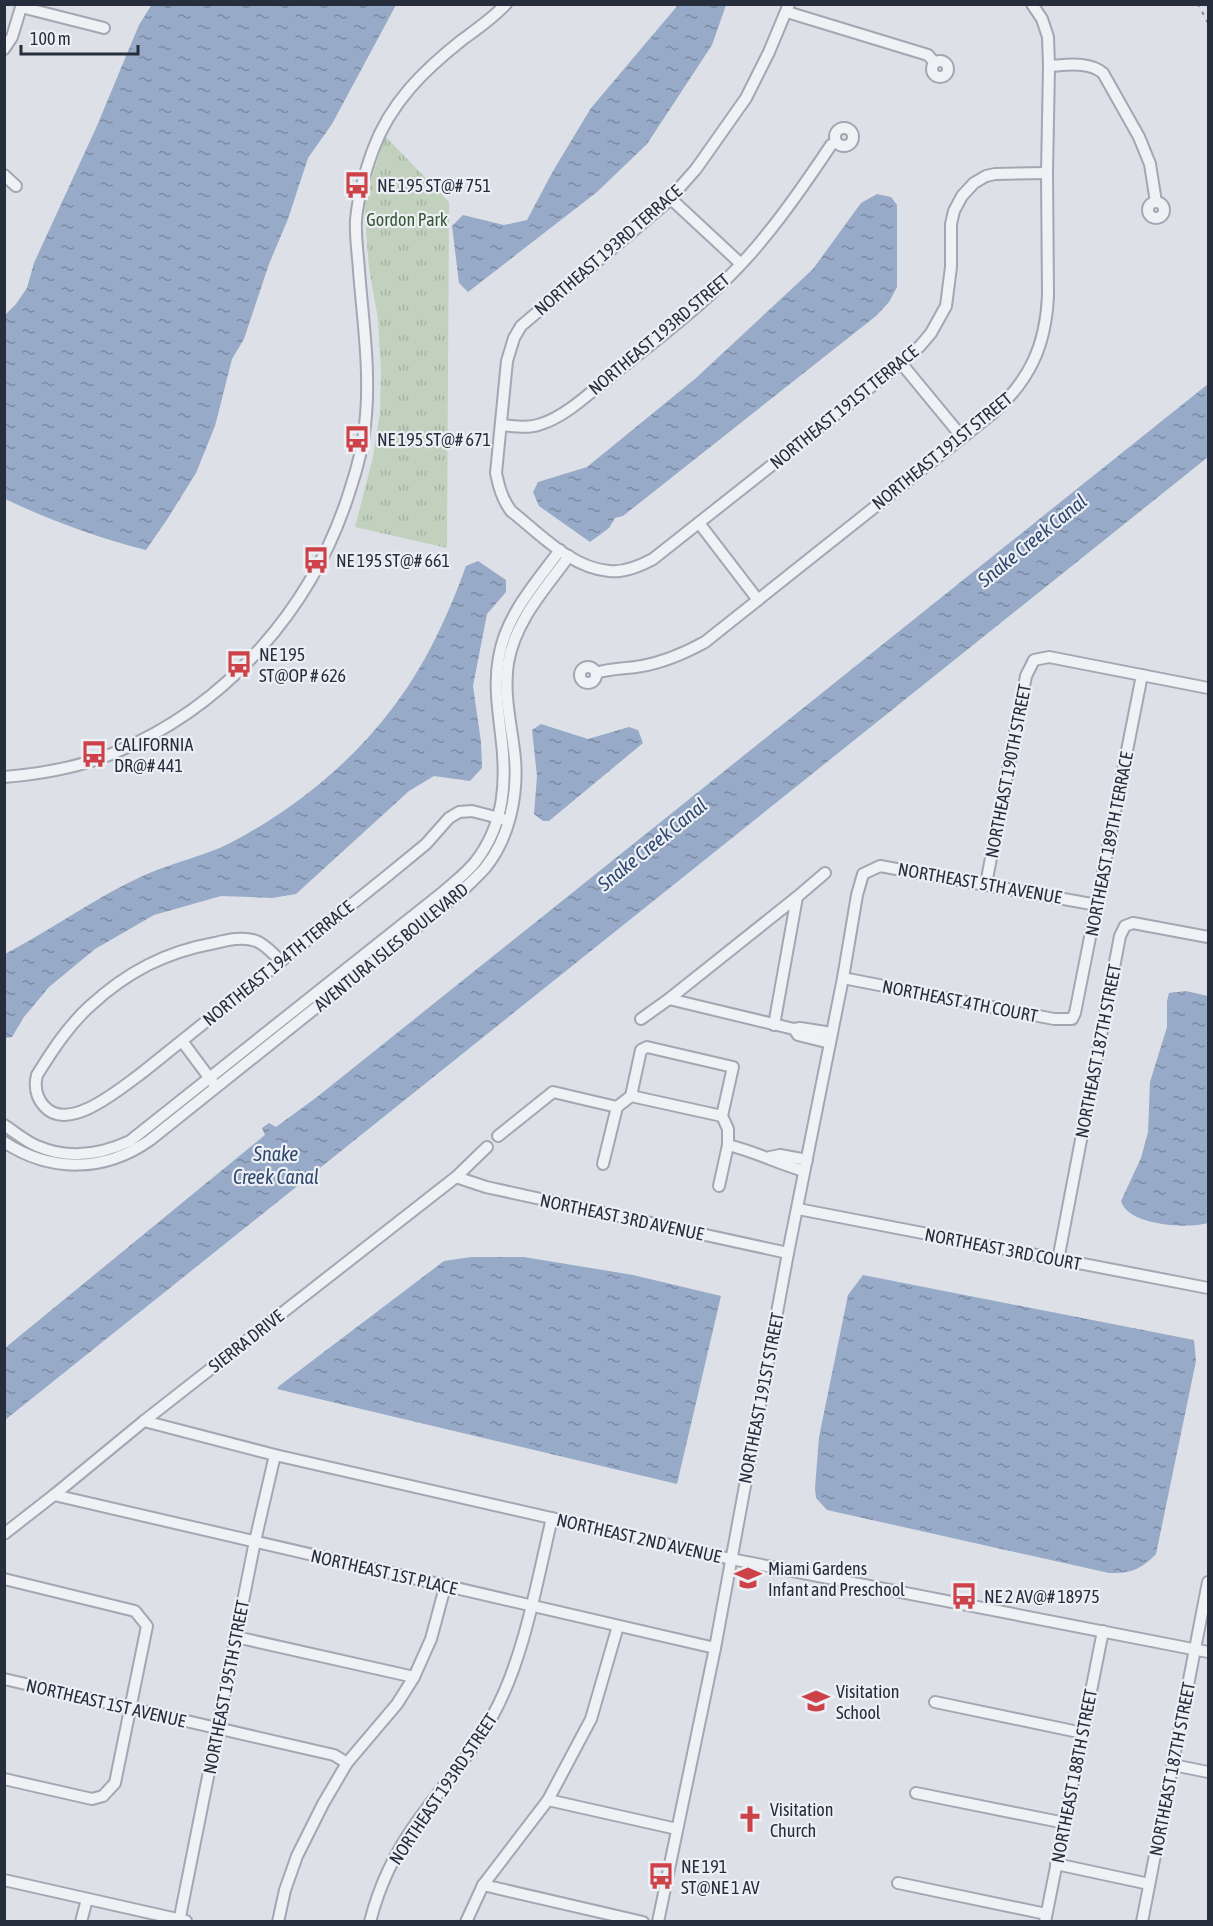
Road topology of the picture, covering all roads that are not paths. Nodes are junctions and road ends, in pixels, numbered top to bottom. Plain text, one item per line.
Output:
1 (506, 4) edge
2 (1032, 4) edge
3 (22, 6) edge
4 (788, 8) edge
5 (104, 28) dead end
6 (4, 49) edge
7 (935, 63) dead end
8 (1049, 66) junction
9 (836, 142) dead end
10 (1047, 173) junction
11 (4, 175) edge
12 (16, 186) dead end
13 (670, 198) junction
14 (1156, 202) dead end
15 (740, 264) junction
16 (514, 338) joint
17 (901, 363) junction
18 (501, 425) junction
19 (962, 436) junction
20 (699, 523) junction
21 (564, 553) junction
22 (758, 600) junction
23 (596, 673) dead end
24 (1142, 675) junction
25 (1209, 688) edge
26 (4, 777) edge
27 (497, 818) junction
28 (509, 821) junction
29 (825, 873) dead end
30 (863, 874) joint
31 (986, 884) junction
32 (797, 897) junction
33 (1097, 904) junction
34 (1209, 937) edge
35 (280, 961) junction
36 (843, 978) junction
37 (669, 999) junction
38 (1075, 1013) joint
39 (641, 1019) dead end
40 (774, 1025) junction
41 (831, 1038) junction
42 (182, 1041) junction
43 (213, 1083) junction
44 (631, 1096) junction
45 (617, 1107) junction
46 (722, 1116) junction
47 (4, 1125) edge
48 (15, 1132) junction
49 (498, 1136) dead end
50 (5, 1145) edge
51 (728, 1145) junction
52 (487, 1147) dead end
53 (603, 1164) dead end
54 (806, 1165) junction
55 (456, 1176) junction
56 (719, 1186) dead end
57 (798, 1209) junction
58 (788, 1253) junction
59 (1058, 1260) junction
60 (1209, 1288) edge
61 (144, 1421) junction
62 (275, 1455) junction
63 (54, 1495) junction
64 (552, 1518) junction
65 (4, 1534) edge
66 (255, 1542) junction
67 (731, 1559) junction
68 (4, 1579) edge
69 (1209, 1582) edge
70 (444, 1587) junction
71 (531, 1607) junction
72 (618, 1626) junction
73 (1103, 1631) junction
74 (236, 1637) junction
75 (714, 1648) junction
76 (1196, 1649) junction
77 (1209, 1652) edge
78 (414, 1677) junction
79 (4, 1679) edge
80 (935, 1702) dead end
81 (131, 1708) junction
82 (218, 1728) junction
83 (1083, 1733) junction
84 (347, 1763) junction
85 (1173, 1765) junction
86 (1209, 1772) edge
87 (4, 1779) edge
88 (916, 1793) dead end
89 (548, 1800) junction
90 (1065, 1823) junction
91 (677, 1829) junction
92 (1056, 1864) junction
93 (4, 1880) edge
94 (898, 1882) dead end
95 (1149, 1884) junction
96 (483, 1885) junction
97 (87, 1899) junction
98 (1045, 1918) edge
99 (182, 1921) edge
100 (81, 1922) edge
101 (278, 1922) edge
102 (370, 1922) edge
103 (466, 1922) edge
104 (644, 1922) edge
105 (658, 1922) edge
106 (1142, 1922) edge

1 - 26 street
2 - 8 street, NORTHEAST 191ST STREET
3 - 5 street
3 - 6 street
4 - 7 street
4 - 13 street, NORTHEAST 193RD TERRACE
8 - 10 street, NORTHEAST 191ST STREET
8 - 14 street
9 - 15 street, NORTHEAST 193RD STREET
10 - 17 street, NORTHEAST 191ST TERRACE
10 - 19 street, NORTHEAST 191ST STREET
11 - 12 street
13 - 15 street
13 - 16 street, NORTHEAST 193RD TERRACE
15 - 18 street, NORTHEAST 193RD STREET
16 - 18 street, NORTHEAST 191ST TERRACE
17 - 19 street
17 - 20 street, NORTHEAST 191ST TERRACE
18 - 21 street, NORTHEAST 191ST TERRACE
19 - 22 street, NORTHEAST 191ST STREET
20 - 21 street, NORTHEAST 191ST TERRACE
20 - 22 street
21 - 27 street, AVENTURA ISLES BOULEVARD
21 - 28 street, AVENTURA ISLES BOULEVARD
22 - 23 street, NORTHEAST 191ST STREET
24 - 25 street
24 - 31 street, NORTHEAST 190TH STREET
24 - 33 street, NORTHEAST 189TH TERRACE
27 - 28 street, NORTHEAST 194TH TERRACE
27 - 35 street, NORTHEAST 194TH TERRACE
27 - 43 street, AVENTURA ISLES BOULEVARD
28 - 43 street, AVENTURA ISLES BOULEVARD
29 - 32 street
30 - 31 street, NORTHEAST 5TH AVENUE
30 - 36 street, NORTHEAST 191ST STREET
31 - 33 street, NORTHEAST 5TH AVENUE
32 - 37 street
32 - 40 street
33 - 38 street, NORTHEAST 189TH TERRACE
34 - 59 street, NORTHEAST 187TH STREET
35 - 42 street, NORTHEAST 194TH TERRACE
35 - 42 street, NORTHEAST 194TH TERRACE
36 - 38 street, NORTHEAST 4TH COURT
36 - 41 street, NORTHEAST 191ST STREET
37 - 39 street
37 - 40 street
40 - 41 street
41 - 54 street, NORTHEAST 191ST STREET
42 - 43 street
43 - 48 street, AVENTURA ISLES BOULEVARD
43 - 50 street, AVENTURA ISLES BOULEVARD
44 - 45 street
44 - 46 street
44 - 46 street
45 - 49 street
45 - 53 street
46 - 51 street
47 - 48 street, AVENTURA ISLES BOULEVARD
48 - 50 street
51 - 54 street
51 - 56 street
52 - 55 street, SIERRA DRIVE
54 - 57 street, NORTHEAST 191ST STREET
55 - 58 street, NORTHEAST 3RD AVENUE
55 - 61 street, SIERRA DRIVE
57 - 58 street, NORTHEAST 191ST STREET
57 - 59 street, NORTHEAST 3RD COURT
58 - 67 street, NORTHEAST 191ST STREET
59 - 60 street, NORTHEAST 3RD COURT
61 - 62 street, NORTHEAST 2ND AVENUE
61 - 63 street, SIERRA DRIVE
62 - 64 street, NORTHEAST 2ND AVENUE
62 - 66 street, NORTHEAST 195TH STREET
63 - 65 street, SIERRA DRIVE
63 - 66 street, NORTHEAST 1ST PLACE
64 - 67 street, NORTHEAST 2ND AVENUE
64 - 71 street, NORTHEAST 193RD STREET
66 - 70 street, NORTHEAST 1ST PLACE
66 - 74 street, NORTHEAST 195TH STREET
67 - 73 street, NORTHEAST 2ND AVENUE
67 - 75 street, NORTHEAST 191ST STREET
68 - 81 street
69 - 76 street, NORTHEAST 187TH STREET
70 - 71 street, NORTHEAST 1ST PLACE
70 - 78 street
71 - 72 street, NORTHEAST 1ST PLACE
71 - 102 street, NORTHEAST 193RD STREET
72 - 75 street, NORTHEAST 1ST PLACE
72 - 89 street
73 - 76 street, NORTHEAST 2ND AVENUE
73 - 83 street, NORTHEAST 188TH STREET
74 - 78 street
74 - 82 street, NORTHEAST 195TH STREET
75 - 91 street, NORTHEAST 191ST STREET
76 - 77 street, NORTHEAST 2ND AVENUE
76 - 85 street, NORTHEAST 187TH STREET
78 - 84 street
79 - 81 street, NORTHEAST 1ST AVENUE
80 - 83 street
81 - 82 street, NORTHEAST 1ST AVENUE
81 - 87 street
82 - 84 street, NORTHEAST 1ST AVENUE
82 - 99 street, NORTHEAST 195TH STREET
83 - 90 street, NORTHEAST 188TH STREET
84 - 101 street
85 - 86 street
85 - 95 street, NORTHEAST 187TH STREET
88 - 90 street
89 - 91 street
89 - 96 street
90 - 92 street, NORTHEAST 188TH STREET
91 - 105 street, NORTHEAST 191ST STREET
92 - 95 street
92 - 98 street, NORTHEAST 188TH STREET
93 - 97 street
94 - 98 street
95 - 106 street, NORTHEAST 187TH STREET
96 - 103 street
96 - 104 street
97 - 99 street
97 - 100 street

